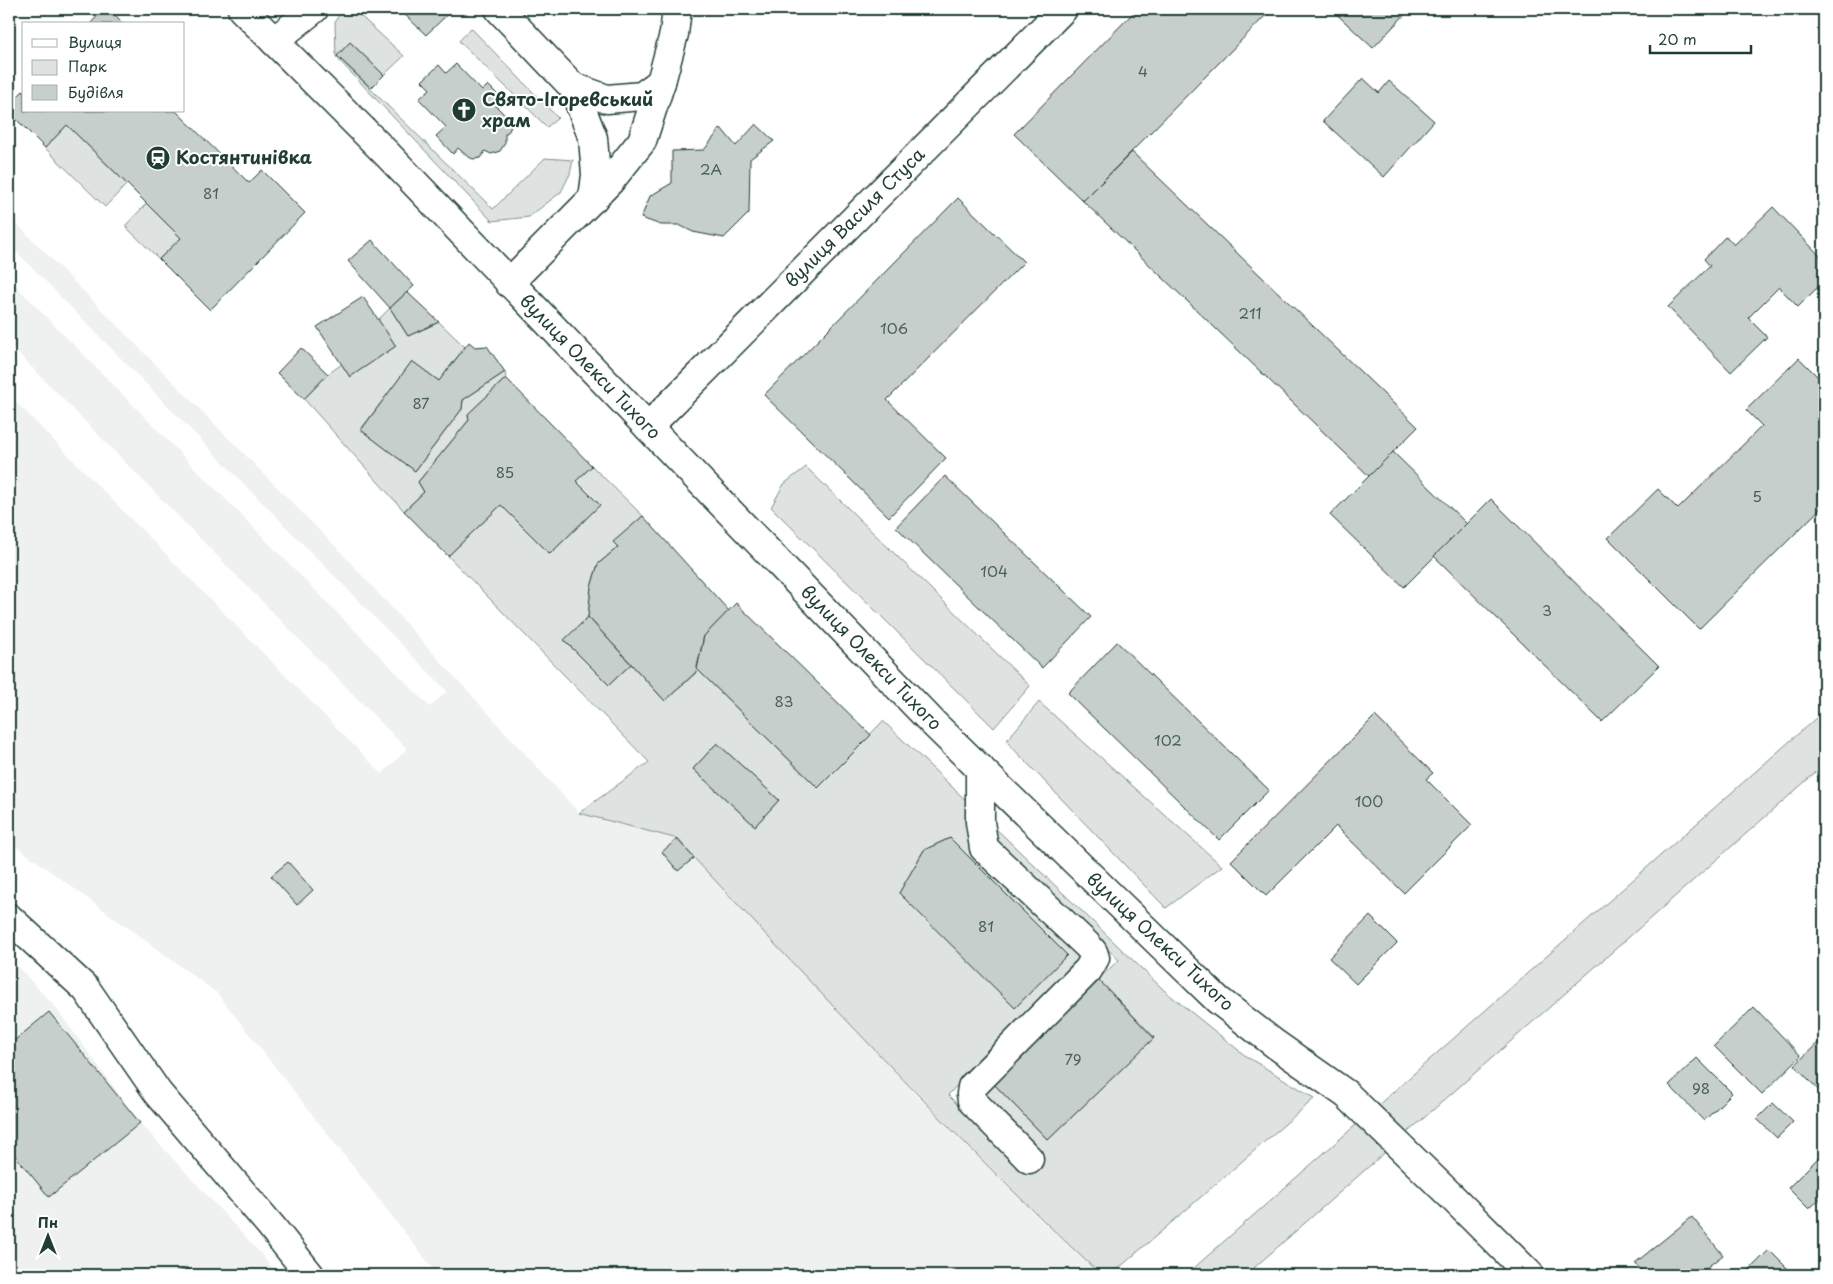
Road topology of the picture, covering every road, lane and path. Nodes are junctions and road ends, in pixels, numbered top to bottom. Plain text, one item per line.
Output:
1 (242, 9) edge
2 (314, 9) edge
3 (499, 9) edge
4 (677, 9) edge
5 (1063, 9) edge
6 (274, 41) junction
7 (661, 82) junction
8 (573, 86) junction
9 (593, 199) junction
10 (509, 283) junction
11 (648, 427) junction
12 (980, 768) junction
13 (9, 918) edge
14 (1029, 1159) dead end
15 (310, 1275) edge
16 (1530, 1275) edge

1 - 6 street, вулиця Олекси Тихого
2 - 6 street
3 - 8 street
4 - 7 street
5 - 11 street, вулиця Василя Стуса
6 - 10 street, вулиця Олекси Тихого
7 - 8 street
7 - 9 street
8 - 9 street
9 - 10 street
10 - 11 street, вулиця Олекси Тихого
11 - 12 street, вулиця Олекси Тихого
12 - 14 street
12 - 16 street, вулиця Олекси Тихого
13 - 15 street

